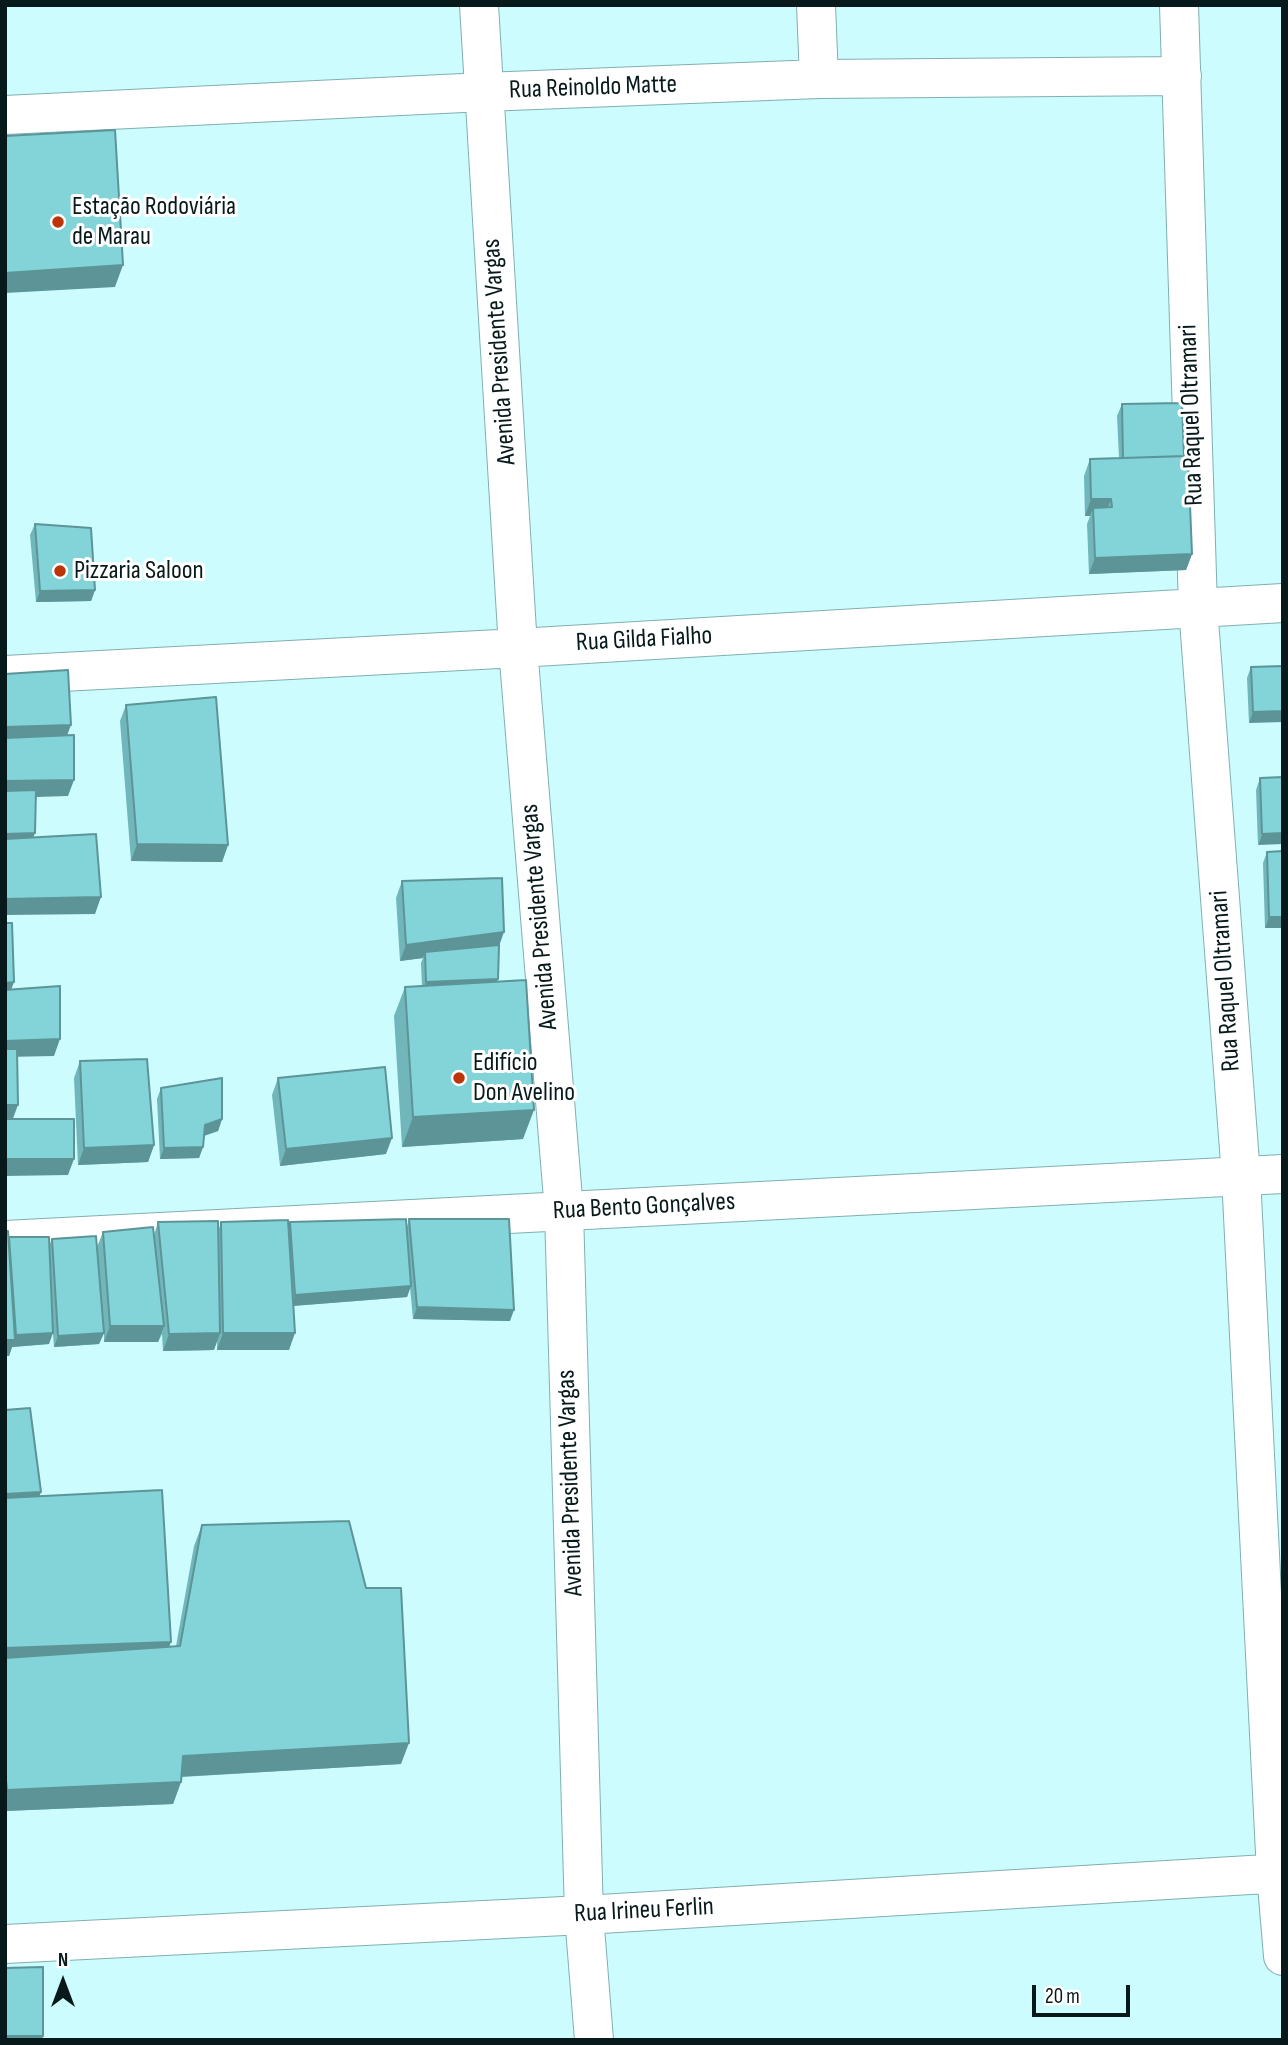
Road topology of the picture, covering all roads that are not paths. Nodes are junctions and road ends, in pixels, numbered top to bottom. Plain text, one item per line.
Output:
1 (479, 5) edge
2 (816, 5) edge
3 (1179, 5) edge
4 (1182, 76) junction
5 (819, 79) junction
6 (484, 92) junction
7 (5, 115) edge
8 (1283, 603) edge
9 (1198, 607) junction
10 (518, 648) junction
11 (5, 676) edge
12 (1283, 1174) edge
13 (1241, 1176) junction
14 (564, 1211) junction
15 (5, 1240) edge
16 (1280, 1873) edge
17 (584, 1915) junction
18 (5, 1944) edge
19 (1283, 1956) edge
20 (594, 2040) edge

1 - 6 street, Avenida Presidente Vargas
2 - 5 street
3 - 4 street, Rua Raquel Oltramari
4 - 5 street, Rua Reinoldo Matte
4 - 9 street, Rua Raquel Oltramari
5 - 6 street, Rua Reinoldo Matte
6 - 7 street, Rua Reinoldo Matte
6 - 10 street, Avenida Presidente Vargas
8 - 9 street, Rua Gilda Fialho
9 - 10 street, Rua Gilda Fialho
9 - 13 street, Rua Raquel Oltramari
10 - 11 street, Rua Gilda Fialho
10 - 14 street, Avenida Presidente Vargas
12 - 13 street, Rua Bento Gonçalves
13 - 14 street, Rua Bento Gonçalves
13 - 16 street, Rua Raquel Oltramari
14 - 15 street, Rua Bento Gonçalves
14 - 17 street, Avenida Presidente Vargas
16 - 17 street, Rua Irineu Ferlin
16 - 19 street, Rua Raquel Oltramari
17 - 18 street, Rua Irineu Ferlin
17 - 20 street, Avenida Presidente Vargas

